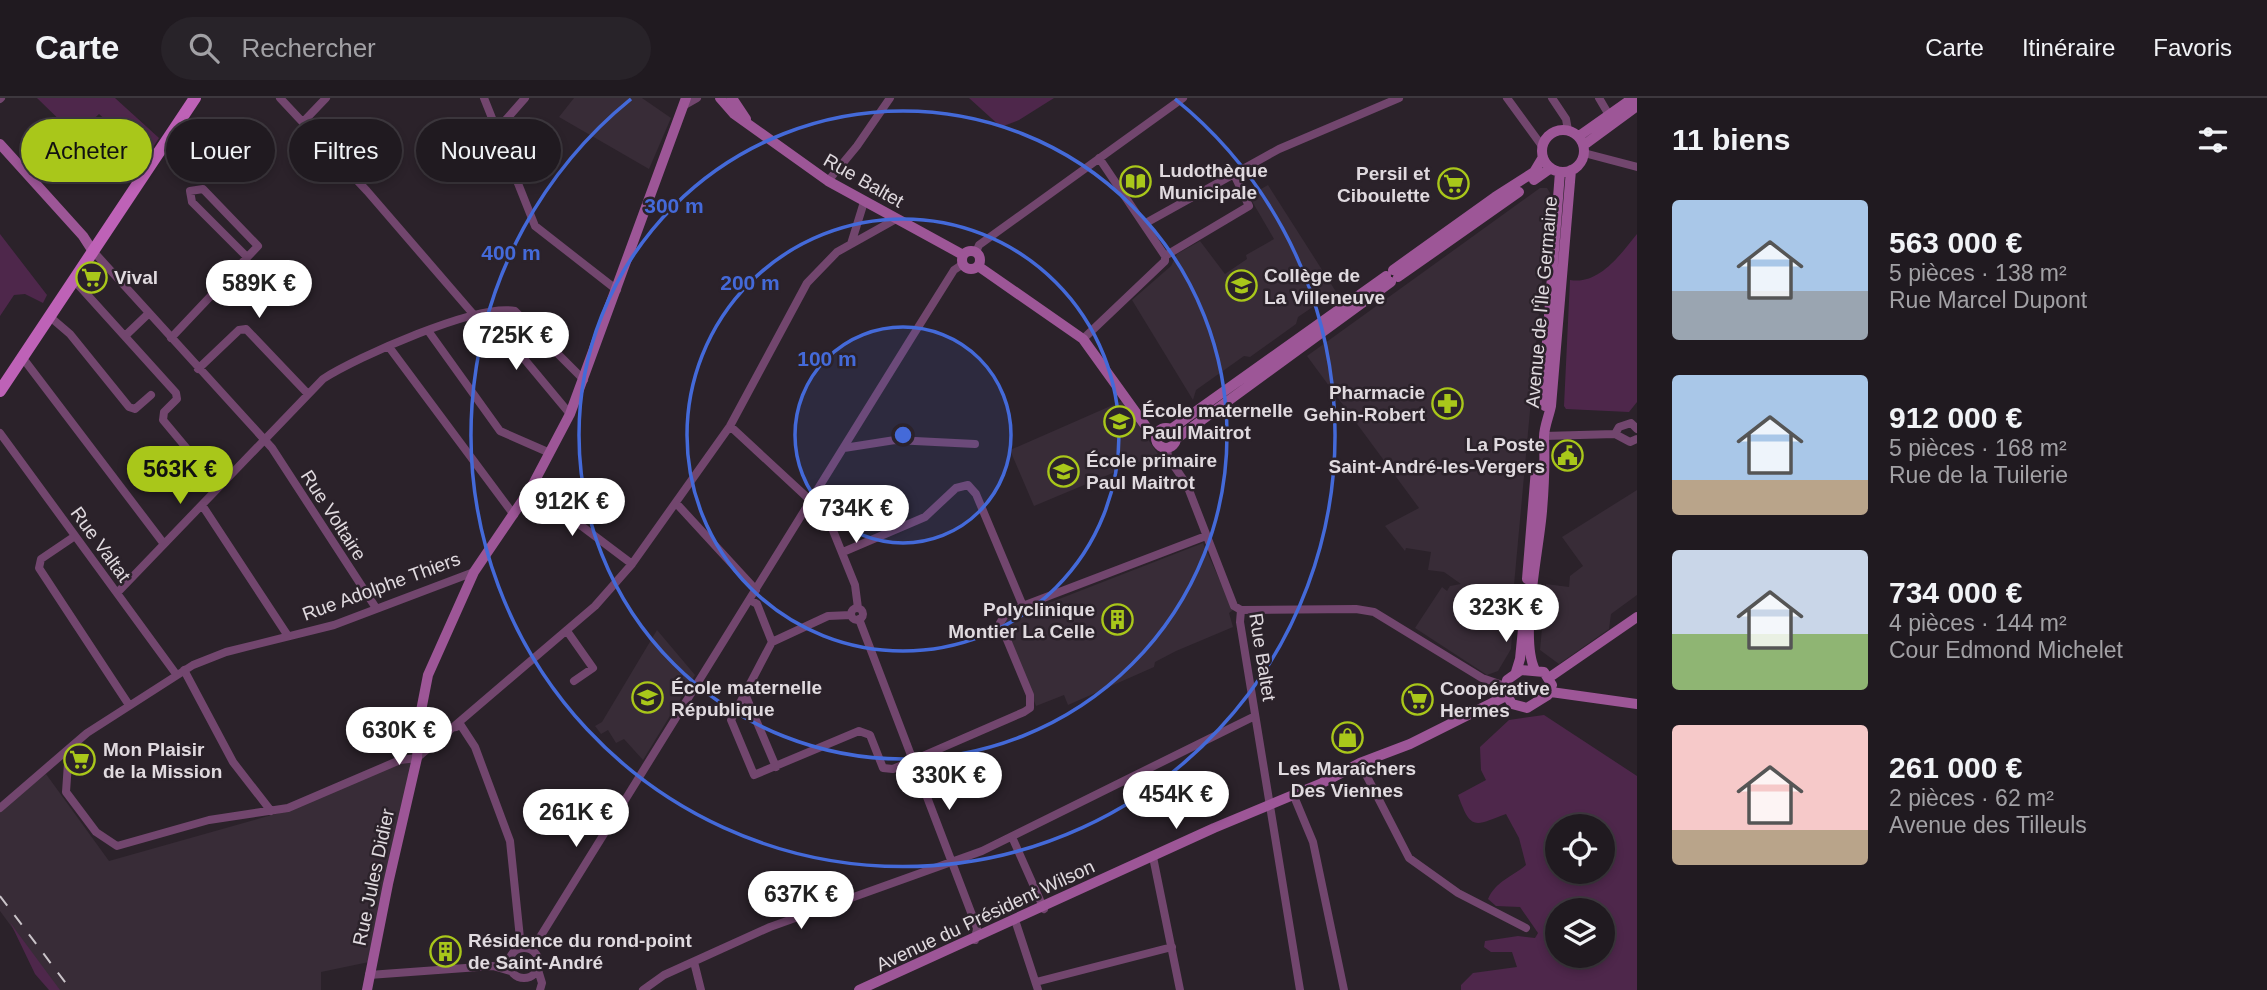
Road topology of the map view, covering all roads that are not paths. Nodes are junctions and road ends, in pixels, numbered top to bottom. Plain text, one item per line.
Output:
1 (195, 98) edge
2 (280, 98) edge
3 (326, 98) edge
4 (484, 98) edge
5 (525, 98) edge
6 (697, 98) edge
7 (722, 98) edge
8 (890, 98) edge
9 (1183, 98) edge
10 (1399, 98) edge
11 (1507, 98) edge
12 (1552, 98) edge
13 (1599, 98) edge
14 (1633, 98) edge
15 (685, 102) edge
16 (1637, 106) edge
17 (1609, 115) junction
18 (302, 119) edge
19 (306, 119) edge
20 (492, 119) edge
21 (507, 119) edge
22 (1579, 141) junction
23 (0, 144) edge
24 (1543, 152) junction
25 (1099, 158) junction
26 (1637, 167) edge
27 (1561, 170) junction
28 (1233, 172) junction
29 (828, 181) junction
30 (357, 182) edge
31 (517, 182) edge
32 (864, 202) junction
33 (896, 219) junction
34 (1144, 224) junction
35 (851, 244) junction
36 (977, 248) junction
37 (92, 250) junction
38 (1165, 256) junction
39 (247, 257) junction
40 (963, 259) junction
41 (978, 266) junction
42 (1392, 276) junction
43 (73, 279) junction
44 (617, 290) junction
45 (486, 313) junction
46 (148, 314) junction
47 (474, 315) junction
48 (49, 316) junction
49 (429, 332) junction
50 (125, 336) junction
51 (171, 338) junction
52 (1083, 339) junction
53 (389, 347) junction
54 (22, 357) junction
55 (198, 369) junction
56 (584, 380) junction
57 (0, 391) edge
58 (308, 394) junction
59 (151, 395) dead end
60 (1637, 413) edge
61 (570, 414) junction
62 (730, 426) junction
63 (1634, 426) edge
64 (0, 433) edge
65 (1157, 434) junction
66 (1174, 434) junction
67 (1615, 434) junction
68 (1544, 436) junction
69 (1637, 439) edge
70 (264, 440) junction
71 (975, 444) dead end
72 (1167, 447) junction
73 (844, 448) junction
74 (550, 453) junction
75 (219, 487) junction
76 (531, 488) junction
77 (817, 491) junction
78 (811, 501) junction
79 (676, 503) junction
80 (202, 505) junction
81 (514, 515) junction
82 (75, 536) junction
83 (1206, 536) junction
84 (164, 544) junction
85 (843, 552) junction
86 (632, 564) junction
87 (474, 572) junction
88 (756, 590) junction
89 (117, 593) junction
90 (751, 600) junction
91 (1023, 606) junction
92 (376, 608) junction
93 (1241, 610) junction
94 (855, 617) junction
95 (1637, 617) edge
96 (567, 631) junction
97 (288, 636) junction
98 (772, 642) junction
99 (1535, 670) junction
100 (180, 672) junction
101 (1516, 672) junction
102 (1550, 677) junction
103 (574, 681) dead end
104 (1506, 691) junction
105 (1550, 692) junction
106 (745, 694) junction
107 (1637, 704) edge
108 (129, 705) junction
109 (420, 716) junction
110 (1255, 716) junction
111 (458, 726) junction
112 (417, 758) junction
113 (915, 760) junction
114 (68, 763) dead end
115 (1360, 763) junction
116 (776, 767) junction
117 (1293, 794) junction
118 (1270, 804) junction
119 (0, 808) edge
120 (271, 811) junction
121 (1012, 837) junction
122 (1153, 857) junction
123 (952, 861) junction
124 (1044, 909) junction
125 (1015, 920) junction
126 (1526, 928) dead end
127 (976, 934) junction
128 (1172, 947) junction
129 (522, 948) junction
130 (532, 950) junction
131 (510, 956) junction
132 (694, 962) junction
133 (493, 966) junction
134 (538, 970) junction
135 (510, 971) junction
136 (369, 975) junction
137 (522, 979) junction
138 (1037, 986) edge
139 (367, 990) edge
140 (538, 990) edge
141 (643, 990) edge
142 (701, 990) edge
143 (859, 990) edge
144 (1180, 990) edge
145 (1300, 990) edge
146 (1344, 990) edge

1 - 37 main road
2 - 18 street
3 - 19 street
4 - 20 street
5 - 21 street
6 - 15 street
7 - 29 street, Rue Baltet
8 - 29 street
9 - 25 street
10 - 28 street
11 - 24 street
12 - 22 street
13 - 17 street
14 - 17 street
15 - 44 street, Rue Adolphe Thiers
16 - 22 street
17 - 22 street
22 - 24 street
22 - 26 street
22 - 27 street
23 - 37 street
24 - 27 street
24 - 42 street
25 - 34 street
25 - 36 street
27 - 42 street
27 - 68 street, Avenue de l'Île Germaine
28 - 34 street
28 - 38 street
29 - 32 street, Rue Baltet
30 - 47 street
31 - 44 street
32 - 33 street, Rue Baltet
32 - 35 street
33 - 35 street
33 - 40 street, Rue Baltet
34 - 38 street
35 - 62 street
36 - 40 street
36 - 41 street
37 - 43 main road
37 - 46 street, Rue Voltaire
38 - 52 street
39 - 39 street
39 - 51 street
40 - 41 street
40 - 73 street
41 - 52 street
42 - 66 street
43 - 48 main road
43 - 50 street
44 - 56 street, Rue Adolphe Thiers
45 - 47 street
45 - 56 street
45 - 61 street
46 - 50 street
46 - 51 street, Rue Voltaire
47 - 49 street
48 - 54 main road
48 - 59 street
49 - 53 street
49 - 74 street
50 - 75 street
51 - 55 street, Rue Voltaire
52 - 65 street
53 - 58 street
53 - 81 street
54 - 57 main road
54 - 84 street
55 - 58 street
55 - 70 street, Rue Voltaire
56 - 61 street, Rue Adolphe Thiers
58 - 70 street
60 - 63 street
61 - 74 street, Rue Adolphe Thiers
62 - 78 street
62 - 79 street
63 - 67 street
64 - 82 street, Rue Valtat
65 - 66 street
65 - 72 street
66 - 72 street
67 - 68 street
67 - 69 street
68 - 99 street, Avenue de l'Île Germaine
68 - 101 street, Avenue de l'Île Germaine
70 - 75 street
70 - 92 street, Rue Voltaire
71 - 73 street
72 - 83 street, Rue Baltet
73 - 77 street
74 - 76 street, Rue Adolphe Thiers
75 - 80 street
76 - 81 street, Rue Adolphe Thiers
76 - 86 street
77 - 78 street
77 - 85 street
78 - 88 street
79 - 86 street
79 - 88 street
80 - 84 street
80 - 97 street
81 - 87 street, Rue Adolphe Thiers
82 - 89 street, Rue Valtat
82 - 108 street
83 - 91 street
83 - 93 street, Rue Baltet
84 - 89 street
85 - 91 street
85 - 94 street
86 - 96 street
87 - 92 street, Rue Adolphe Thiers
87 - 109 street, Rue Jules Didier
88 - 90 street
89 - 100 street, Rue Valtat
90 - 98 street
90 - 130 street
91 - 113 street
92 - 97 street, Rue Adolphe Thiers
93 - 104 street
93 - 110 street, Rue Baltet
94 - 98 street
94 - 113 street
95 - 102 street
96 - 103 street
96 - 111 street
97 - 100 street, Rue Adolphe Thiers
98 - 106 street
99 - 101 street
99 - 102 street
100 - 108 street, Rue Adolphe Thiers
100 - 120 street, Rue Valtat
101 - 104 street
102 - 105 street
104 - 105 street
104 - 115 street, Avenue du Président Wilson
105 - 107 street
106 - 116 street
106 - 116 street
108 - 119 street, Rue Adolphe Thiers
109 - 111 street
109 - 112 street, Rue Jules Didier
110 - 118 street, Rue Baltet
110 - 121 street
111 - 112 street
111 - 129 street
112 - 120 street
112 - 136 street, Rue Jules Didier
113 - 116 street
113 - 123 street
114 - 120 street
115 - 117 street, Avenue du Président Wilson
115 - 126 street
117 - 118 street, Avenue du Président Wilson
117 - 146 street
118 - 122 street, Avenue du Président Wilson
118 - 145 street, Rue Baltet
121 - 123 street
121 - 124 street
122 - 124 street, Avenue du Président Wilson
122 - 128 street
123 - 127 street
123 - 132 street
124 - 125 street, Avenue du Président Wilson
125 - 127 street, Avenue du Président Wilson
125 - 138 street
127 - 143 street, Avenue du Président Wilson
128 - 138 street
128 - 144 street
129 - 130 street
129 - 131 street
130 - 134 street
131 - 133 street
131 - 135 street
132 - 141 street
132 - 142 street
133 - 135 street
133 - 136 street
134 - 137 street
134 - 140 street
135 - 137 street
136 - 139 street, Rue Jules Didier
137 - 140 street

